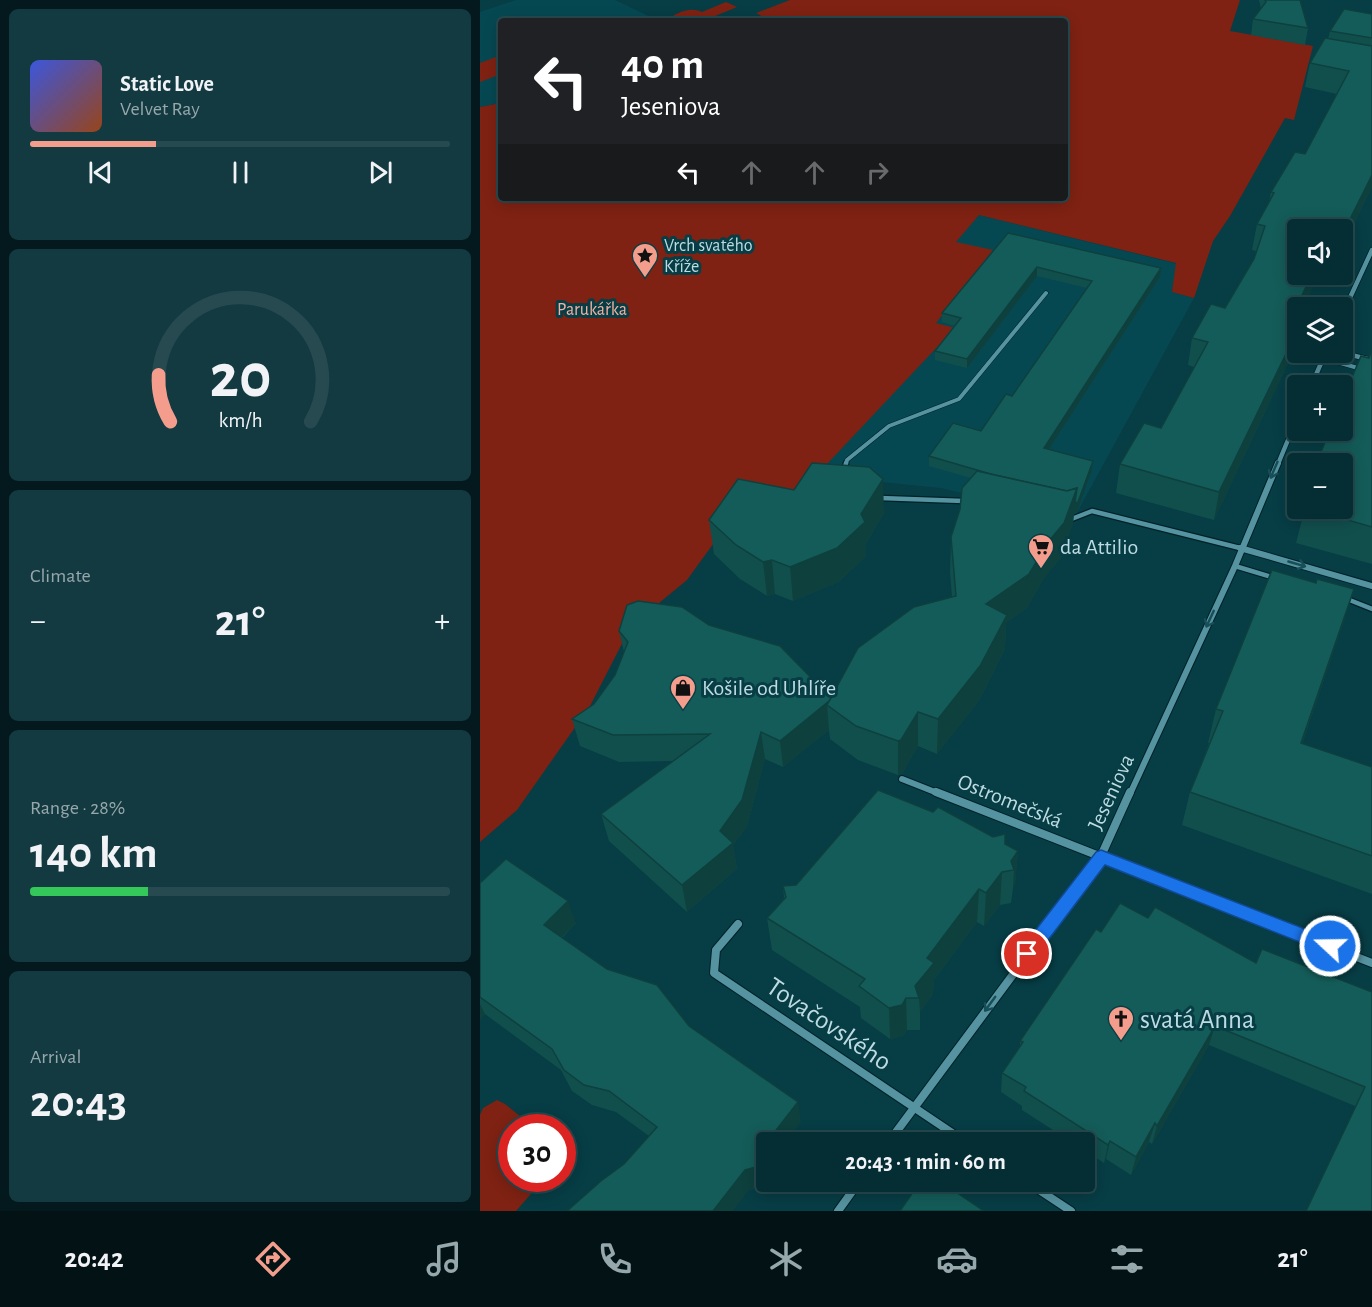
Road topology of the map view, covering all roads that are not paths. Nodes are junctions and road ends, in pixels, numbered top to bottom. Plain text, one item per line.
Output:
1 (1372, 249) edge
2 (1046, 293) dead end
3 (1350, 297) edge
4 (1353, 355) edge
5 (1372, 360) edge
6 (1347, 363) edge
7 (1372, 372) edge
8 (1287, 441) edge
9 (846, 483) edge
10 (875, 497) edge
11 (973, 501) edge
12 (1065, 521) edge
13 (1240, 548) junction
14 (1235, 566) junction
15 (1285, 581) edge
16 (1372, 586) edge
17 (1340, 598) edge
18 (1372, 609) edge
19 (902, 779) edge
20 (1101, 856) junction
21 (738, 924) dead end
22 (1372, 963) edge
23 (914, 1108) junction
24 (896, 1132) edge
25 (951, 1132) edge
26 (852, 1192) edge
27 (1042, 1192) edge
28 (838, 1211) edge
29 (1071, 1211) edge

1 - 3 street
2 - 9 lane
4 - 5 street
6 - 7 lane
8 -> 13 street, Jeseniova
10 - 11 lane
12 - 13 lane
13 - 14 street, Jeseniova
13 -> 16 street
14 - 15 lane
14 -> 20 street, Jeseniova
17 - 18 lane
19 - 20 street, Ostromečská
20 - 22 street, Ostromečská
20 -> 23 street, Jeseniova
21 - 23 street, Tovačovského
23 - 24 street, Jeseniova
23 - 25 street, Tovačovského
26 - 28 street
27 - 29 street

